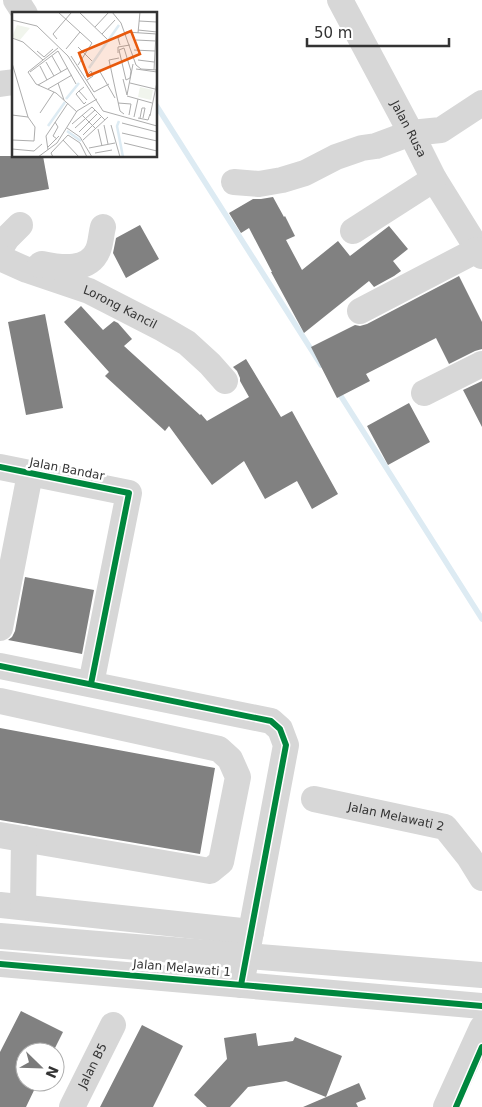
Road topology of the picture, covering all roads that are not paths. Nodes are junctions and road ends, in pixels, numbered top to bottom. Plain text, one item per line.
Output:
1 (16, 0) edge
2 (340, 0) edge
3 (24, 12) edge
4 (482, 103) edge
5 (411, 133) junction
6 (434, 179) junction
7 (234, 182) dead end
8 (20, 225) dead end
9 (103, 227) dead end
10 (353, 231) dead end
11 (0, 248) edge
12 (480, 253) edge
13 (0, 258) edge
14 (27, 270) junction
15 (360, 311) dead end
16 (482, 364) edge
17 (225, 381) dead end
18 (424, 393) dead end
19 (0, 467) edge
20 (30, 474) junction
21 (0, 628) edge
22 (0, 666) edge
23 (91, 684) junction
24 (0, 701) edge
25 (314, 799) dead end
26 (12, 838) edge
27 (482, 878) edge
28 (20, 907) edge
29 (0, 936) edge
30 (67, 942) junction
31 (249, 944) junction
32 (0, 964) edge
33 (482, 975) edge
34 (241, 985) junction
35 (482, 1006) edge
36 (113, 1025) dead end
37 (482, 1028) edge
38 (72, 1107) edge
39 (446, 1107) edge

1 - 3 street
2 - 5 street, Jalan Rusa
4 - 5 street
5 - 6 street, Jalan Rusa
5 - 7 street
6 - 10 street
6 - 12 street, Jalan Rusa
8 - 11 street
9 - 14 street
12 - 15 street
13 - 14 street, Lorong Kancil
14 - 17 street, Lorong Kancil
16 - 18 street
19 - 20 street, Jalan Bandar
20 - 21 street
20 - 23 street, Jalan Bandar
22 - 23 street
23 - 31 street
24 - 26 street
25 - 27 street, Jalan Melawati 2
26 - 28 street
28 - 30 street
28 - 31 street
29 - 30 street, Jalan Melawati 1
30 - 31 street, Jalan Melawati 1
31 - 33 street, Jalan Melawati 1
31 - 34 street
32 - 34 street, Jalan Melawati 1
34 - 35 street, Jalan Melawati 1
36 - 38 street, Jalan B5
37 - 39 street

